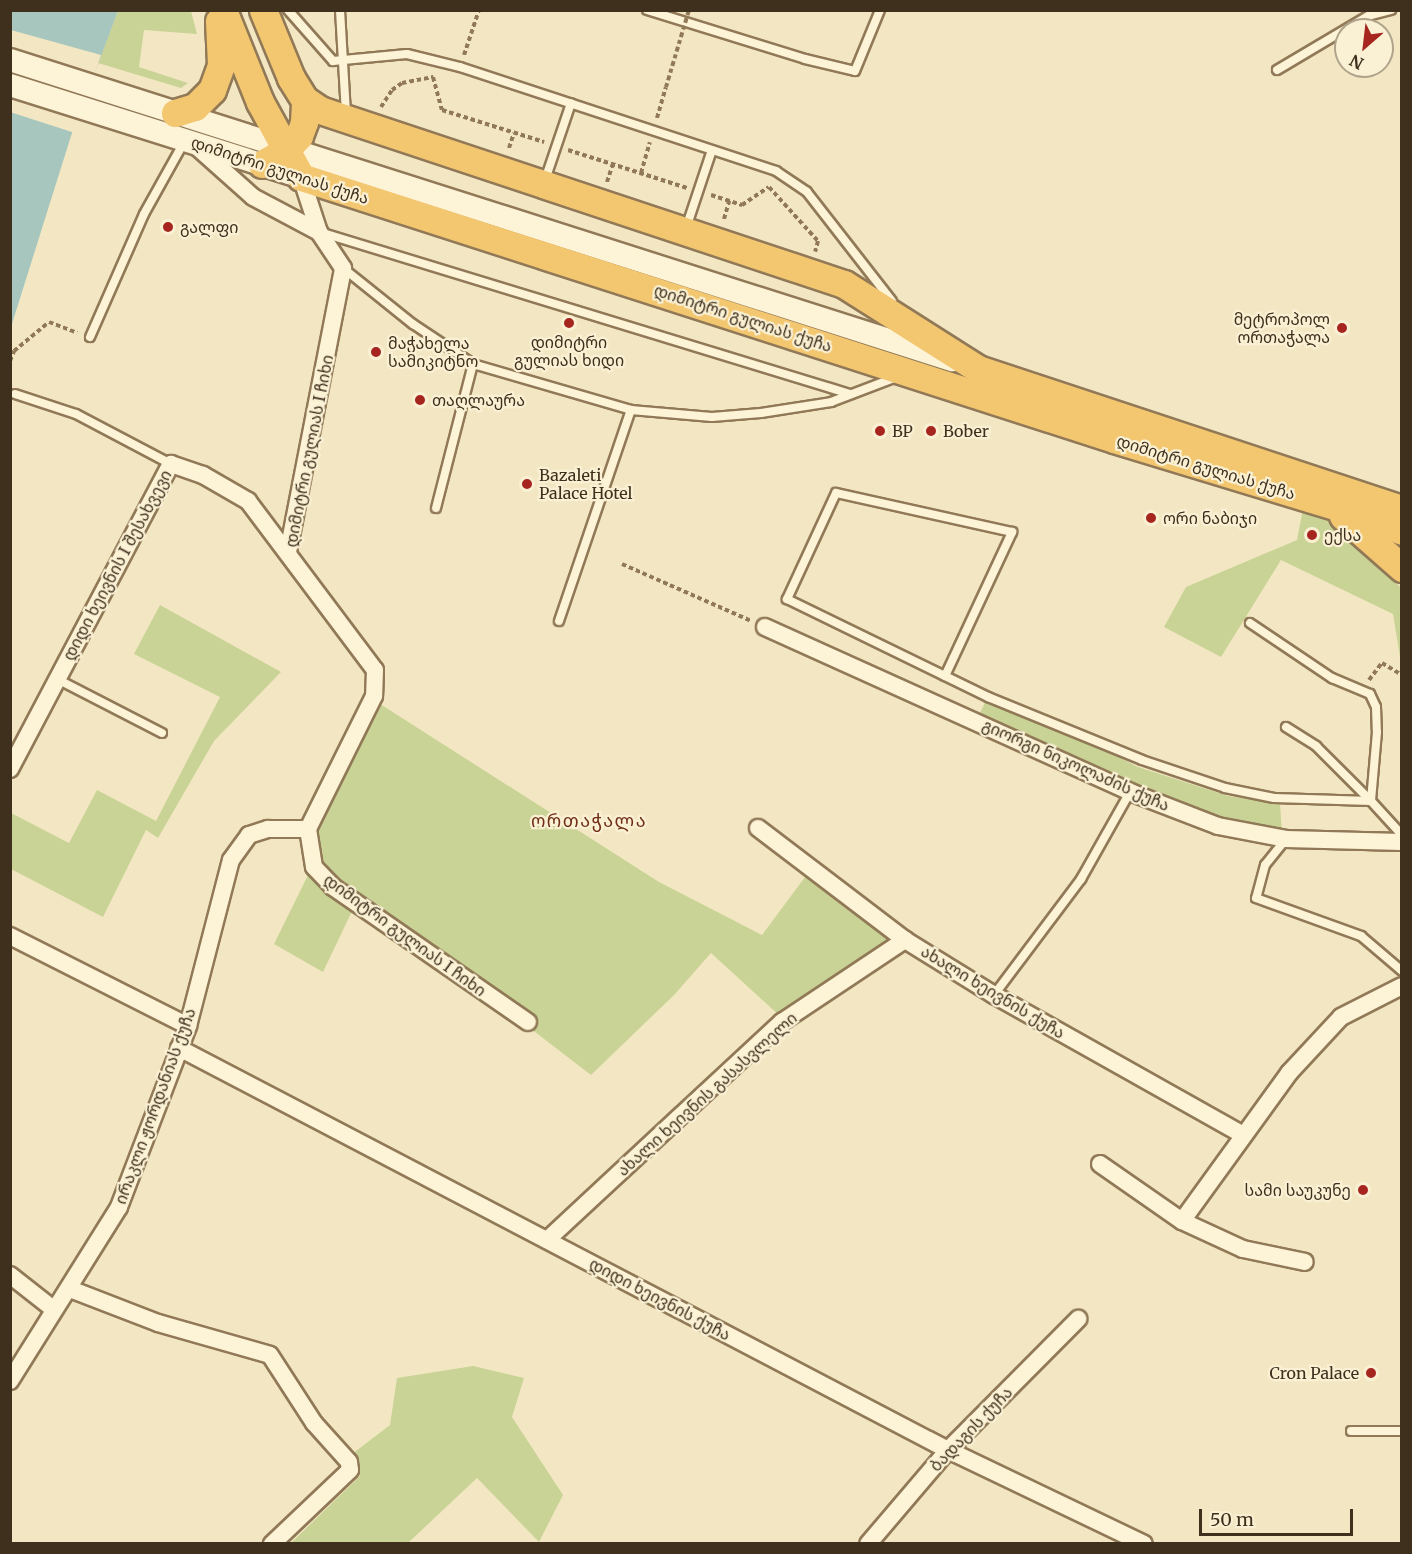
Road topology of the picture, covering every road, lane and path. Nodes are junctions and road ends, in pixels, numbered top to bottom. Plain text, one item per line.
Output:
1 (220, 10) edge
2 (263, 10) edge
3 (288, 10) edge
4 (340, 10) edge
5 (647, 10) edge
6 (688, 10) edge
7 (880, 10) edge
8 (1391, 10) edge
9 (478, 12) edge
10 (10, 60) edge
11 (342, 60) junction
12 (460, 67) junction
13 (1277, 70) dead end
14 (10, 85) edge
15 (666, 87) dead end
16 (305, 100) junction
17 (571, 103) junction
18 (175, 113) junction
19 (382, 114) dead end
20 (346, 120) junction
21 (514, 133) junction
22 (188, 140) junction
23 (547, 143) dead end
24 (566, 149) dead end
25 (286, 150) junction
26 (712, 150) junction
27 (507, 155) dead end
28 (262, 164) junction
29 (613, 164) junction
30 (301, 177) junction
31 (543, 186) junction
32 (606, 186) dead end
33 (691, 189) dead end
34 (709, 195) dead end
35 (729, 201) junction
36 (722, 223) dead end
37 (684, 231) junction
38 (319, 232) junction
39 (814, 252) dead end
40 (343, 268) junction
41 (916, 328) junction
42 (90, 338) joint
43 (10, 361) edge
44 (473, 363) junction
45 (978, 369) junction
46 (910, 372) junction
47 (15, 394) dead end
48 (851, 395) junction
49 (631, 410) junction
50 (171, 464) junction
51 (1325, 503) junction
52 (436, 508) dead end
53 (1401, 509) edge
54 (1401, 531) edge
55 (288, 552) junction
56 (622, 564) dead end
57 (1401, 568) edge
58 (559, 621) dead end
59 (1250, 623) dead end
60 (765, 627) joint
61 (1401, 675) edge
62 (945, 676) junction
63 (57, 678) junction
64 (1363, 688) junction
65 (1286, 728) dead end
66 (162, 733) dead end
67 (10, 769) edge
68 (1130, 792) junction
69 (1371, 801) junction
70 (758, 828) dead end
71 (308, 830) junction
72 (1401, 835) edge
73 (1286, 839) junction
74 (1401, 842) edge
75 (10, 936) edge
76 (905, 940) junction
77 (1401, 971) edge
78 (1401, 986) edge
79 (994, 995) junction
80 (528, 1022) dead end
81 (188, 1026) junction
82 (179, 1048) junction
83 (1242, 1134) junction
84 (1100, 1164) dead end
85 (1182, 1221) junction
86 (547, 1240) junction
87 (1305, 1262) dead end
88 (10, 1275) edge
89 (70, 1289) junction
90 (52, 1308) junction
91 (1078, 1319) dead end
92 (10, 1381) edge
93 (1351, 1431) dead end
94 (1401, 1431) edge
95 (948, 1450) junction
96 (272, 1544) edge
97 (868, 1544) edge
98 (1144, 1544) edge

1 - 18 highway
1 - 25 highway
2 - 16 highway
3 - 11 lane
4 - 11 lane
5 - 7 lane
6 - 15 path, bridge
8 - 13 lane
9 - 12 path
10 - 18 main road, დიმიტრი გულიას ქუჩა
11 - 12 lane
11 - 20 lane
12 - 17 lane
14 - 22 main road, დიმიტრი გულიას ქუჩა
16 - 20 highway, დიმიტრი გულიას ქუჩა
16 - 25 highway
17 - 26 lane
17 - 31 lane
18 - 25 main road, დიმიტრი გულიას ქუჩა
19 - 21 path
20 - 31 highway, დიმიტრი გულიას ქუჩა
21 - 23 path
21 - 27 path
22 - 28 main road, დიმიტრი გულიას ქუჩა
22 - 38 street
22 - 42 lane
24 - 29 path
25 - 28 highway
25 - 30 highway
25 - 45 main road, დიმიტრი გულიას ქუჩა
26 - 37 lane
26 - 41 lane
28 - 30 main road, დიმიტრი გულიას ქუჩა
29 - 32 path
29 - 33 path
30 - 38 street
30 - 46 highway, დიმიტრი გულიას ქუჩა
31 - 37 highway, დიმიტრი გულიას ქუჩა
34 - 35 path
35 - 36 path
35 - 39 path
37 - 41 highway, დიმიტრი გულიას ქუჩა
38 - 40 street
38 - 48 lane
40 - 44 lane
40 - 55 street, დიმიტრი გულიას I ჩიხი
41 - 45 highway, დიმიტრი გულიას ქუჩა
42 - 43 path
44 - 49 lane
44 - 52 lane
45 - 53 highway, დიმიტრი გულიას ქუჩა
46 - 48 lane
46 - 51 highway, დიმიტრი გულიას ქუჩა
47 - 50 lane
48 - 49 lane
49 - 58 lane
50 - 55 street, დიდი ხეივნის I შესახვევი
50 - 63 street, დიდი ხეივნის I შესახვევი
51 - 54 highway, დიმიტრი გულიას ქუჩა
51 - 57 highway
55 - 71 street, დიმიტრი გულიას I ჩიხი
56 - 60 path
59 - 64 lane
60 - 68 street, გიორგი ნიკოლაძის ქუჩა
61 - 64 path
62 - 62 lane
62 - 69 lane
63 - 66 lane
63 - 67 street, დიდი ხეივნის I შესახვევი
64 - 69 lane
65 - 69 lane
68 - 73 street, გიორგი ნიკოლაძის ქუჩა
68 - 79 lane
69 - 72 lane
70 - 76 street, ახალი ხეივნის ქუჩა
71 - 80 street, დიმიტრი გულიას I ჩიხი
71 - 81 street, ირაკლი ჟორდანიას ქუჩა
73 - 74 street, გიორგი ნიკოლაძის ქუჩა
73 - 77 lane
75 - 81 street
76 - 79 street, ახალი ხეივნის ქუჩა
76 - 86 street, ახალი ხეივნის გასასვლელი
78 - 83 street
79 - 83 street, ახალი ხეივნის ქუჩა
81 - 82 street, ირაკლი ჟორდანიას ქუჩა
82 - 86 street, დიდი ხეივნის ქუჩა
82 - 89 street, ირაკლი ჟორდანიას ქუჩა
83 - 85 street
84 - 85 street
85 - 87 street
86 - 95 street, დიდი ხეივნის ქუჩა
88 - 90 street
89 - 90 street, ირაკლი ჟორდანიას ქუჩა
89 - 96 street
90 - 92 street, ირაკლი ჟორდანიას ქუჩა
91 - 95 street, ბადაგის ქუჩა
93 - 94 lane
95 - 97 street, ბადაგის ქუჩა
95 - 98 street, დიდი ხეივნის ქუჩა

